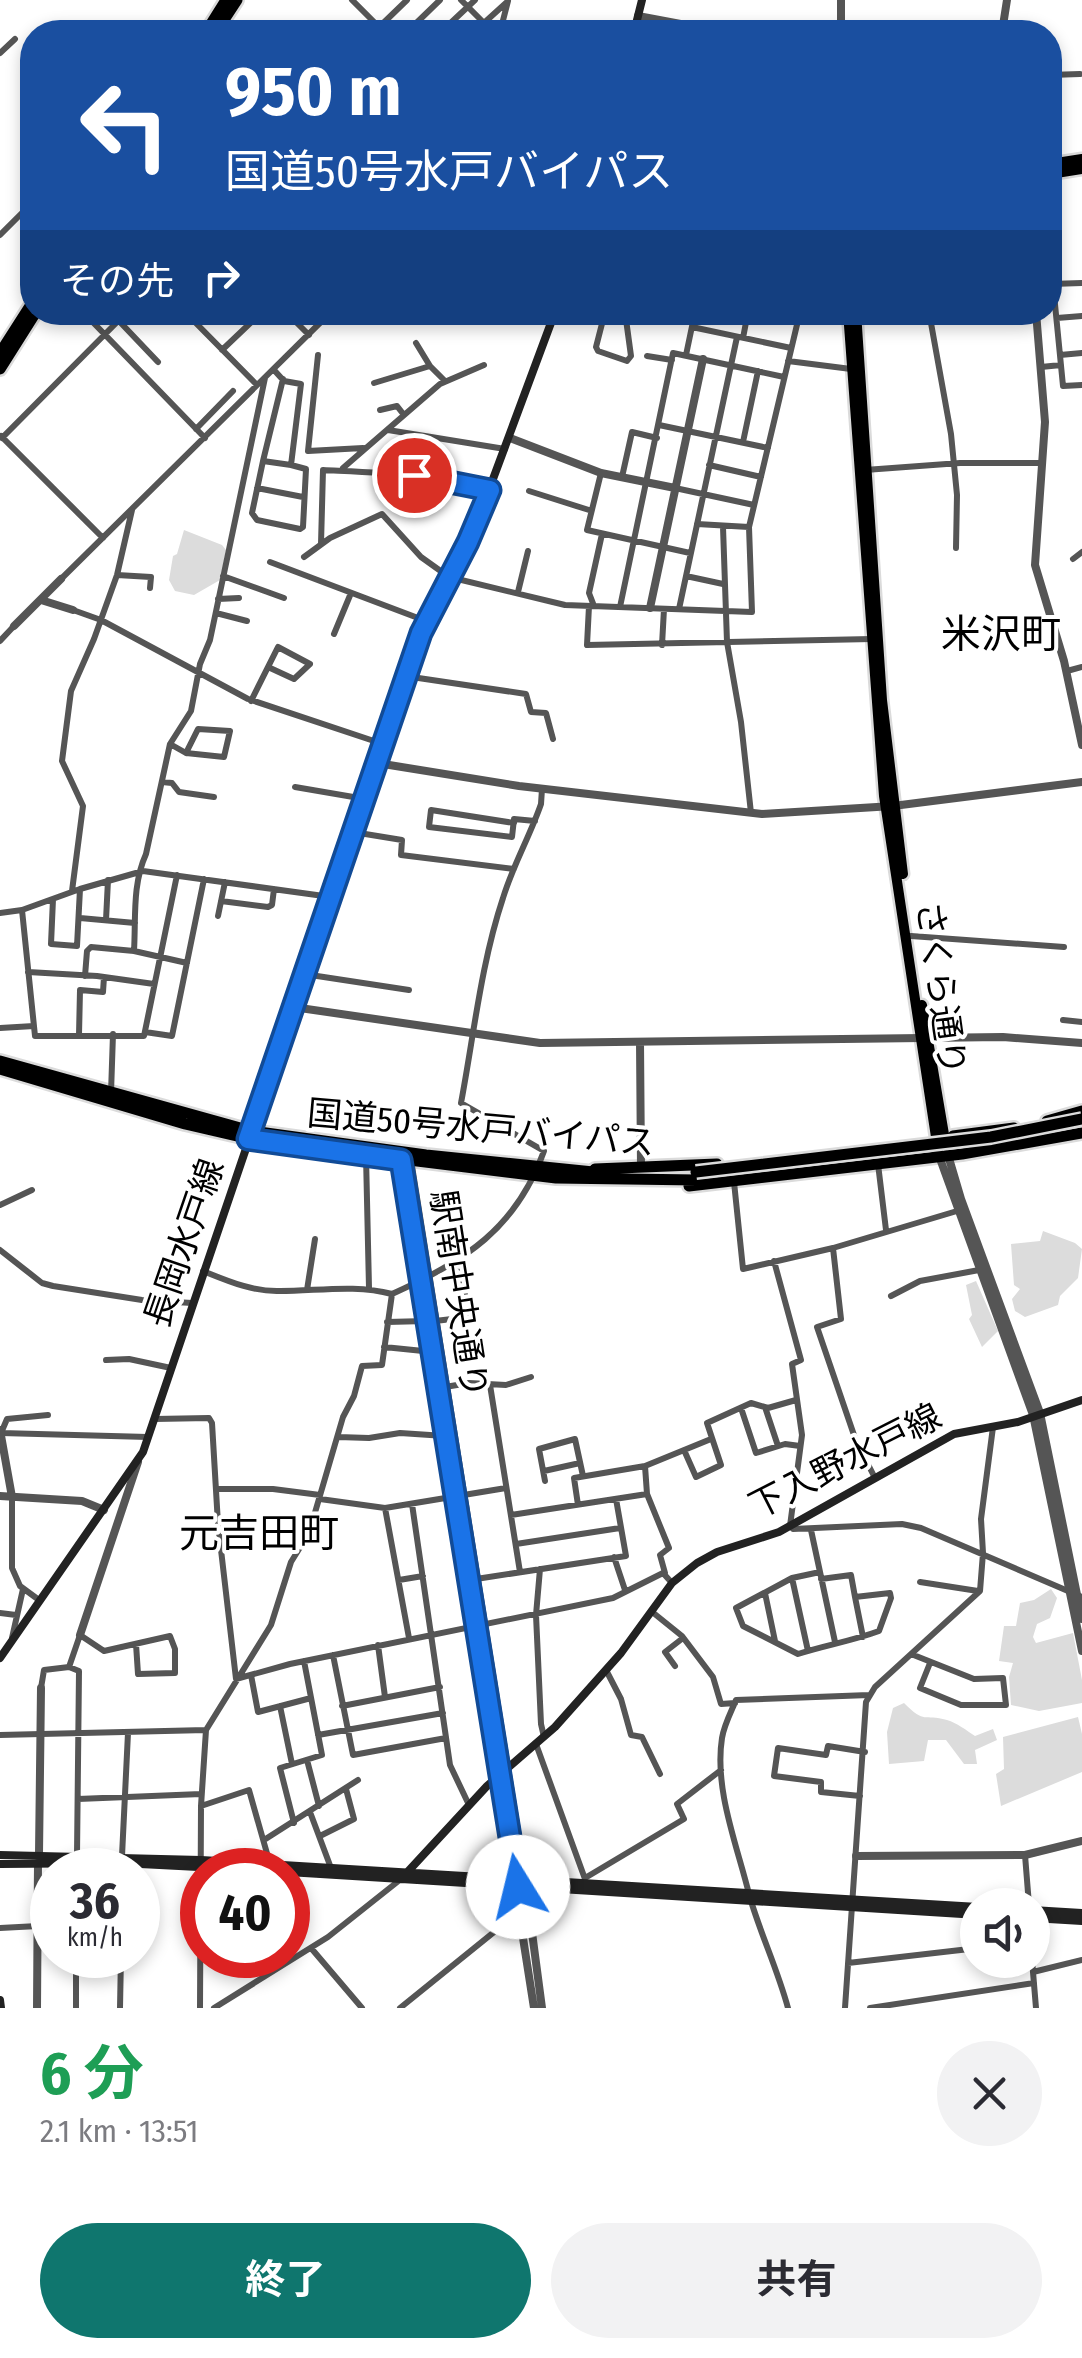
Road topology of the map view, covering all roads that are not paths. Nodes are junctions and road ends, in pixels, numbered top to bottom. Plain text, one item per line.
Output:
1 (352, 0) edge
2 (407, 0) edge
3 (440, 0) edge
4 (475, 0) edge
5 (642, 0) edge
6 (508, 1) edge
7 (465, 3) edge
8 (638, 16) junction
9 (369, 20) edge
10 (389, 20) edge
11 (419, 20) edge
12 (487, 20) edge
13 (637, 20) edge
14 (659, 20) edge
15 (15, 38) dead end
16 (0, 54) edge
17 (20, 215) edge
18 (0, 236) edge
19 (20, 322) edge
20 (28, 325) edge
21 (96, 325) edge
22 (114, 325) edge
23 (122, 325) edge
24 (197, 325) edge
25 (248, 325) edge
26 (299, 325) edge
27 (319, 325) edge
28 (550, 325) edge
29 (602, 325) edge
30 (627, 325) edge
31 (692, 325) edge
32 (744, 325) edge
33 (797, 325) edge
34 (852, 325) edge
35 (853, 325) edge
36 (931, 325) edge
37 (1037, 325) edge
38 (1057, 325) edge
39 (692, 328) junction
40 (105, 334) junction
41 (309, 335) junction
42 (740, 337) junction
43 (416, 343) dead end
44 (791, 348) junction
45 (222, 350) junction
46 (1082, 353) edge
47 (0, 354) edge
48 (318, 355) dead end
49 (1060, 355) junction
50 (647, 356) dead end
51 (686, 356) junction
52 (702, 359) junction
53 (672, 360) junction
54 (788, 361) junction
55 (158, 362) dead end
56 (484, 364) dead end
57 (731, 365) junction
58 (430, 366) junction
59 (1061, 366) junction
60 (1041, 367) junction
61 (852, 369) junction
62 (0, 370) edge
63 (274, 370) junction
64 (758, 371) junction
65 (784, 377) junction
66 (265, 378) junction
67 (283, 379) junction
68 (445, 381) junction
69 (374, 383) dead end
70 (1082, 385) edge
71 (257, 386) junction
72 (233, 391) dead end
73 (380, 410) dead end
74 (404, 415) junction
75 (660, 424) junction
76 (196, 428) junction
77 (387, 430) junction
78 (688, 431) junction
79 (716, 436) junction
80 (1, 437) edge
81 (205, 438) junction
82 (510, 438) junction
83 (656, 438) junction
84 (743, 442) junction
85 (364, 448) junction
86 (768, 448) junction
87 (506, 449) junction
88 (263, 461) junction
89 (1042, 462) junction
90 (954, 463) junction
91 (710, 465) junction
92 (291, 466) junction
93 (342, 469) junction
94 (863, 470) junction
95 (601, 472) junction
96 (761, 476) junction
97 (622, 477) junction
98 (647, 482) junction
99 (257, 488) junction
100 (674, 488) junction
101 (490, 490) junction
102 (528, 491) dead end
103 (703, 494) junction
104 (303, 497) junction
105 (754, 505) junction
106 (132, 510) junction
107 (590, 510) junction
108 (696, 524) junction
109 (723, 526) junction
110 (749, 528) junction
111 (602, 534) junction
112 (103, 538) junction
113 (635, 540) junction
114 (321, 545) junction
115 (662, 546) junction
116 (956, 548) dead end
117 (528, 551) dead end
118 (1082, 552) edge
119 (690, 553) junction
120 (304, 557) dead end
121 (1072, 559) dead end
122 (270, 562) dead end
123 (117, 575) junction
124 (223, 576) junction
125 (686, 576) junction
126 (450, 577) junction
127 (62, 580) joint
128 (723, 584) junction
129 (150, 588) dead end
130 (351, 592) junction
131 (518, 592) junction
132 (238, 598) dead end
133 (284, 598) dead end
134 (218, 599) junction
135 (41, 600) junction
136 (592, 606) junction
137 (620, 607) junction
138 (650, 608) junction
139 (664, 608) junction
140 (679, 609) junction
141 (73, 610) joint
142 (725, 612) junction
143 (216, 614) junction
144 (101, 620) junction
145 (247, 621) dead end
146 (426, 621) junction
147 (14, 626) joint
148 (334, 634) dead end
149 (874, 639) junction
150 (0, 641) edge
151 (728, 642) junction
152 (662, 645) junction
153 (268, 666) junction
154 (1082, 668) edge
155 (1066, 671) junction
156 (200, 675) junction
157 (406, 676) junction
158 (252, 700) junction
159 (553, 739) dead end
160 (170, 744) junction
161 (383, 744) junction
162 (1082, 745) edge
163 (186, 752) junction
164 (377, 763) junction
165 (162, 782) junction
166 (1082, 782) edge
167 (295, 787) dead end
168 (542, 789) junction
169 (214, 796) dead end
170 (364, 799) junction
171 (889, 806) junction
172 (751, 813) junction
173 (535, 821) junction
174 (514, 823) junction
175 (353, 832) junction
176 (514, 870) junction
177 (138, 871) junction
178 (177, 875) junction
179 (204, 879) junction
180 (108, 880) junction
181 (225, 882) junction
182 (274, 889) junction
183 (76, 890) junction
184 (54, 898) junction
185 (331, 898) junction
186 (221, 901) junction
187 (22, 910) junction
188 (0, 913) edge
189 (218, 916) dead end
190 (80, 918) junction
191 (106, 920) junction
192 (135, 923) junction
193 (911, 936) junction
194 (1064, 947) dead end
195 (134, 951) junction
196 (160, 958) junction
197 (187, 964) junction
198 (28, 972) junction
199 (304, 974) junction
200 (85, 976) junction
201 (104, 977) junction
202 (154, 984) junction
203 (409, 990) dead end
204 (293, 1007) junction
205 (1064, 1020) dead end
206 (1082, 1022) edge
207 (34, 1026) junction
208 (0, 1028) edge
209 (144, 1032) junction
210 (113, 1034) junction
211 (474, 1034) junction
212 (79, 1035) junction
213 (924, 1038) junction
214 (640, 1042) junction
215 (1082, 1042) edge
216 (0, 1061) edge
217 (0, 1069) edge
218 (110, 1097) junction
219 (1082, 1115) edge
220 (1082, 1130) edge
221 (249, 1135) junction
222 (939, 1138) junction
223 (366, 1156) junction
224 (944, 1156) junction
225 (406, 1158) junction
226 (878, 1164) junction
227 (641, 1168) junction
228 (535, 1172) junction
229 (568, 1175) junction
230 (696, 1176) junction
231 (734, 1182) junction
232 (32, 1190) dead end
233 (0, 1206) edge
234 (958, 1210) junction
235 (886, 1230) junction
236 (315, 1239) dead end
237 (833, 1248) junction
238 (0, 1250) edge
239 (774, 1261) junction
240 (458, 1262) junction
241 (979, 1270) junction
242 (202, 1271) junction
243 (425, 1279) junction
244 (370, 1288) junction
245 (307, 1290) junction
246 (392, 1294) junction
247 (890, 1296) dead end
248 (192, 1302) junction
249 (432, 1321) junction
250 (387, 1322) junction
251 (384, 1347) junction
252 (436, 1352) junction
253 (106, 1360) dead end
254 (171, 1368) junction
255 (531, 1376) dead end
256 (490, 1385) junction
257 (445, 1387) junction
258 (796, 1400) junction
259 (1082, 1400) edge
260 (741, 1408) junction
261 (765, 1408) junction
262 (1037, 1414) junction
263 (48, 1415) dead end
264 (155, 1419) junction
265 (994, 1427) junction
266 (1, 1432) edge
267 (446, 1436) junction
268 (148, 1437) junction
269 (338, 1437) junction
270 (711, 1439) junction
271 (778, 1446) junction
272 (800, 1446) junction
273 (684, 1450) junction
274 (138, 1462) junction
275 (580, 1463) junction
276 (645, 1466) junction
277 (544, 1472) junction
278 (583, 1476) junction
279 (875, 1478) junction
280 (546, 1481) dead end
281 (506, 1488) junction
282 (217, 1489) junction
283 (648, 1494) junction
284 (0, 1496) edge
285 (12, 1496) junction
286 (460, 1496) junction
287 (320, 1497) junction
288 (616, 1499) junction
289 (412, 1504) junction
290 (578, 1505) junction
291 (385, 1508) junction
292 (104, 1510) junction
293 (511, 1516) junction
294 (790, 1526) junction
295 (620, 1528) junction
296 (811, 1530) junction
297 (516, 1544) junction
298 (983, 1553) junction
299 (614, 1558) junction
300 (540, 1569) junction
301 (520, 1572) junction
302 (666, 1574) junction
303 (820, 1575) junction
304 (423, 1576) junction
305 (792, 1578) junction
306 (476, 1579) junction
307 (399, 1580) junction
308 (920, 1582) dead end
309 (672, 1583) junction
310 (23, 1589) junction
311 (625, 1590) junction
312 (980, 1592) junction
313 (766, 1593) junction
314 (1076, 1594) edge
315 (855, 1597) junction
316 (39, 1600) junction
317 (651, 1610) junction
318 (0, 1612) edge
319 (16, 1615) junction
320 (536, 1615) junction
321 (1082, 1619) edge
322 (480, 1627) junction
323 (432, 1634) junction
324 (80, 1635) junction
325 (863, 1637) junction
326 (12, 1638) junction
327 (409, 1638) junction
328 (684, 1638) junction
329 (776, 1642) junction
330 (835, 1642) junction
331 (136, 1644) junction
332 (378, 1645) junction
333 (808, 1651) junction
334 (1082, 1652) edge
335 (912, 1654) junction
336 (333, 1655) junction
337 (0, 1658) edge
338 (304, 1661) junction
339 (930, 1663) junction
340 (675, 1666) dead end
341 (69, 1667) junction
342 (606, 1670) junction
343 (251, 1675) junction
344 (236, 1678) junction
345 (440, 1687) junction
346 (41, 1688) joint
347 (868, 1695) junction
348 (311, 1698) junction
349 (385, 1698) junction
350 (735, 1703) junction
351 (280, 1706) junction
352 (342, 1706) junction
353 (443, 1713) junction
354 (206, 1730) junction
355 (347, 1730) junction
356 (128, 1732) junction
357 (78, 1733) junction
358 (40, 1734) junction
359 (0, 1735) edge
360 (318, 1735) junction
361 (446, 1738) junction
362 (540, 1740) junction
363 (864, 1752) junction
364 (306, 1760) junction
365 (292, 1764) junction
366 (722, 1769) junction
367 (503, 1772) junction
368 (660, 1774) dead end
369 (358, 1780) dead end
370 (346, 1789) junction
371 (202, 1794) junction
372 (860, 1796) junction
373 (125, 1797) junction
374 (78, 1799) junction
375 (469, 1805) junction
376 (201, 1806) junction
377 (319, 1806) junction
378 (310, 1812) junction
379 (294, 1823) junction
380 (320, 1836) junction
381 (264, 1840) junction
382 (1082, 1841) edge
383 (38, 1848) edge
384 (77, 1848) edge
385 (123, 1848) edge
386 (201, 1848) edge
387 (266, 1848) edge
388 (1025, 1855) junction
389 (0, 1856) edge
390 (856, 1856) junction
391 (30, 1858) edge
392 (30, 1859) edge
393 (0, 1864) edge
394 (310, 1867) edge
395 (330, 1868) junction
396 (410, 1872) junction
397 (310, 1874) edge
398 (401, 1880) junction
399 (584, 1880) junction
400 (521, 1883) junction
401 (1029, 1888) edge
402 (750, 1897) junction
403 (852, 1903) junction
404 (960, 1906) edge
405 (521, 1910) junction
406 (1050, 1910) edge
407 (960, 1913) edge
408 (1082, 1913) edge
409 (1050, 1919) edge
410 (1082, 1921) edge
411 (30, 1926) edge
412 (0, 1928) edge
413 (311, 1948) junction
414 (960, 1950) edge
415 (1082, 1960) edge
416 (848, 1963) junction
417 (1050, 1968) edge
418 (37, 1978) edge
419 (76, 1978) edge
420 (121, 1978) edge
421 (200, 1978) edge
422 (1034, 1978) edge
423 (1034, 1983) junction
424 (0, 2000) edge
425 (1, 2008) edge
426 (37, 2008) edge
427 (76, 2008) edge
428 (120, 2008) edge
429 (200, 2008) edge
430 (214, 2008) edge
431 (362, 2008) edge
432 (400, 2008) edge
433 (538, 2008) edge
434 (788, 2008) edge
435 (845, 2008) edge
436 (870, 2008) edge
437 (1036, 2008) edge

1 - 9 street
2 - 10 street
3 - 11 street
4 - 7 street
5 - 8 main road
6 - 12 street
8 - 13 main road
8 - 14 street
15 - 16 street
17 - 18 street
19 - 47 highway
20 - 62 highway
21 - 40 street
22 - 40 street
23 - 55 street
24 - 45 street
25 - 45 street
26 - 41 street
27 - 41 street
28 - 82 main road, 長岡水戸線
29 - 30 street
31 - 39 street
32 - 42 street
33 - 44 street
34 - 61 main road, さくら通り
35 - 94 main road, さくら通り
36 - 90 street
37 - 60 street
38 - 49 street
39 - 42 street
39 - 51 street
40 - 76 street
40 - 80 street
41 - 63 street
42 - 44 street
42 - 57 street
43 - 58 street
44 - 54 street
45 - 71 street
46 - 49 street
48 - 85 street
49 - 59 street
50 - 53 street
51 - 52 street
51 - 53 street
52 - 57 street
52 - 78 street
53 - 75 street
54 - 61 street
54 - 65 street
56 - 68 street
57 - 64 street
57 - 79 street
58 - 68 street
58 - 69 street
59 - 60 street
59 - 70 street
60 - 89 street
61 - 94 main road, さくら通り
63 - 66 street
63 - 67 street
64 - 65 street
64 - 84 street
65 - 86 street
66 - 71 street
66 - 124 street
67 - 88 street
67 - 92 street
68 - 74 street
71 - 81 street
72 - 76 street
73 - 74 street
74 - 77 street
75 - 78 street
75 - 83 street
76 - 81 street
77 - 85 street
77 - 87 street
78 - 79 street
78 - 100 street
79 - 84 street
79 - 91 street
80 - 112 street
81 - 106 street
82 - 87 main road, 長岡水戸線
82 - 95 street
83 - 97 street
83 - 98 street
84 - 86 street
85 - 93 street
86 - 96 street
87 - 101 main road, 長岡水戸線
88 - 92 street
88 - 99 street
89 - 90 street
89 - 155 street
90 - 94 street
90 - 116 street
91 - 96 street
91 - 103 street
92 - 104 street
93 - 101 street
93 - 114 street
94 - 149 main road, さくら通り
95 - 97 street
95 - 107 street
96 - 105 street
97 - 98 street
98 - 100 street
98 - 113 street
99 - 104 street
99 - 104 street
100 - 103 street
100 - 115 street
101 - 126 main road, 長岡水戸線
102 - 107 street
103 - 105 street
103 - 108 street
105 - 110 street
106 - 112 street
106 - 123 street
107 - 111 street
108 - 109 street
108 - 119 street
109 - 110 street
109 - 128 street
110 - 142 street
111 - 113 street
111 - 136 street
112 - 127 street
113 - 115 street
113 - 137 street
114 - 120 street
114 - 126 street
115 - 119 street
115 - 138 street
117 - 131 street
118 - 121 street
119 - 125 street
122 - 130 street
123 - 129 street
123 - 144 street
124 - 133 street
124 - 134 street
125 - 128 street
125 - 140 street
126 - 131 street
126 - 146 main road, 長岡水戸線
127 - 135 street
128 - 142 street
130 - 146 street
130 - 148 street
131 - 136 street
132 - 134 street
134 - 143 street
135 - 141 street
135 - 147 street
136 - 137 street
136 - 152 street
137 - 138 street
138 - 139 street
139 - 140 street
139 - 152 street
140 - 142 street
141 - 144 street
142 - 151 street
143 - 145 street
143 - 156 street
144 - 156 street
144 - 183 street
146 - 157 main road, 長岡水戸線
147 - 150 street
149 - 151 street
149 - 171 main road, さくら通り
151 - 152 street
151 - 172 street
153 - 153 street
153 - 158 street
154 - 155 street
155 - 162 street
156 - 158 street
156 - 160 street
157 - 159 street
157 - 161 main road, 長岡水戸線
158 - 161 street
160 - 163 street
160 - 165 street
161 - 164 main road, 長岡水戸線
163 - 163 street
164 - 168 street
164 - 170 main road, 長岡水戸線
165 - 169 street
165 - 177 street
166 - 171 street
167 - 170 street
168 - 172 street
168 - 173 street
170 - 175 main road, 長岡水戸線
171 - 172 street
171 - 193 main road, さくら通り
171 - 213 main road, さくら通り
173 - 174 street
173 - 176 street
174 - 174 street
175 - 176 street
175 - 185 main road, 長岡水戸線
176 - 211 street
177 - 178 street
177 - 180 street
177 - 192 street
178 - 179 street
178 - 196 street
179 - 181 street
179 - 197 street
180 - 183 street
180 - 191 street
181 - 182 street
181 - 186 street
182 - 185 street
182 - 186 street
183 - 184 street
183 - 190 street
184 - 187 street
184 - 190 street
185 - 199 main road, 長岡水戸線
186 - 189 street
187 - 188 street
187 - 198 street
190 - 191 street
191 - 192 street
192 - 195 street
193 - 194 street
193 - 213 main road, さくら通り
195 - 196 street
195 - 200 street
196 - 197 street
196 - 202 street
197 - 209 street
198 - 200 street
198 - 207 street
199 - 203 street
199 - 204 main road, 長岡水戸線
200 - 201 street
201 - 202 street
201 - 212 street
202 - 209 street
204 - 211 street
204 - 221 main road, 長岡水戸線
205 - 206 street
207 - 208 street
207 - 212 street
209 - 210 street
210 - 212 street
210 - 218 street
211 - 214 street
211 - 228 street
213 - 214 street
213 - 215 street
213 - 222 main road, さくら通り
214 - 227 street
216 - 218 highway, 国道50号水戸バイパス
217 - 218 highway, 国道50号水戸バイパス
218 - 221 highway, 国道50号水戸バイパス
219 - 222 highway
219 - 230 highway, 国道50号水戸バイパス, bridge
220 - 224 highway
220 - 230 highway, 国道50号水戸バイパス, bridge
221 - 223 highway, 国道50号水戸バイパス
221 - 225 highway, 国道50号水戸バイパス
221 - 242 main road, 長岡水戸線
222 - 224 main road, さくら通り
222 - 227 highway
223 - 225 highway, 国道50号水戸バイパス
223 - 244 street
224 - 226 highway
224 - 234 street, さくら通り
224 - 262 street, さくら通り
225 - 228 highway, 国道50号水戸バイパス
225 - 243 street, 駅南中央通り
226 - 231 highway
226 - 235 street
227 - 229 highway
228 - 229 highway, 国道50号水戸バイパス
228 - 240 street
229 - 230 highway, 国道50号水戸バイパス
229 - 231 highway
231 - 239 street
232 - 233 street
234 - 235 street
234 - 241 street, さくら通り
235 - 237 street
236 - 245 street
237 - 239 street
237 - 279 street
238 - 248 street
239 - 258 street
240 - 243 street
240 - 249 street
241 - 247 street
241 - 262 street, さくら通り
242 - 245 street
242 - 248 main road, 長岡水戸線
243 - 246 street
243 - 249 street, 駅南中央通り
244 - 245 street
244 - 246 street
246 - 250 street
248 - 254 main road, 長岡水戸線
249 - 250 street
249 - 252 street, 駅南中央通り
250 - 251 street
251 - 252 street
251 - 269 street
252 - 257 street, 駅南中央通り
252 - 267 street, 駅南中央通り
253 - 254 street
254 - 264 main road, 長岡水戸線
255 - 256 street
256 - 257 street
256 - 281 street
257 - 286 street, 駅南中央通り
258 - 261 street
258 - 272 street
259 - 262 main road, 下入野水戸線
260 - 261 street
260 - 270 street
260 - 271 street
261 - 271 street
262 - 265 main road, 下入野水戸線
262 - 314 street, さくら通り
263 - 266 street
264 - 268 main road, 長岡水戸線
264 - 282 street
265 - 279 main road, 下入野水戸線
265 - 298 street
266 - 268 street
266 - 285 street
267 - 269 street
267 - 286 street, 駅南中央通り
268 - 274 main road, 長岡水戸線
269 - 287 street
270 - 273 street
270 - 273 street
271 - 272 street
272 - 294 street
273 - 276 street
274 - 292 main road, 長岡水戸線
274 - 324 street
275 - 277 street
275 - 277 street
275 - 278 street
276 - 278 street
276 - 283 street
277 - 280 street
278 - 290 street
279 - 294 main road, 下入野水戸線
281 - 286 street
281 - 293 street
282 - 287 street
282 - 344 street
283 - 288 street
283 - 302 street
284 - 285 street
285 - 292 street
285 - 310 street
286 - 289 street
286 - 306 street, 駅南中央通り
286 - 322 street, 駅南中央通り
287 - 291 street
287 - 344 street
288 - 290 street
288 - 295 street
289 - 291 street
289 - 304 street
290 - 293 street
291 - 307 street
292 - 316 main road, 長岡水戸線
293 - 297 street
294 - 296 street
294 - 309 main road, 下入野水戸線
295 - 297 street
295 - 299 street
296 - 298 street
296 - 303 street
297 - 301 street
298 - 312 street
298 - 314 street
299 - 300 street
299 - 311 street
300 - 301 street
300 - 320 street
301 - 306 street
302 - 309 street
302 - 311 street
303 - 305 street
303 - 315 street
303 - 330 street
304 - 307 street
304 - 323 street
305 - 313 street
305 - 333 street
306 - 322 street, 駅南中央通り
307 - 327 street
308 - 312 street
309 - 317 main road, 下入野水戸線
310 - 316 street
310 - 319 street
311 - 320 street
312 - 335 street
313 - 329 street
313 - 329 street
314 - 321 street, さくら通り
314 - 334 street, さくら通り
315 - 325 street
315 - 325 street
316 - 326 main road, 長岡水戸線
317 - 328 street
317 - 342 main road, 下入野水戸線
318 - 319 street
319 - 326 street
320 - 322 street
320 - 362 street
322 - 323 street
322 - 367 street, 駅南中央通り
323 - 327 street
323 - 345 street
324 - 331 street
324 - 341 street
325 - 330 street
326 - 337 main road, 長岡水戸線
327 - 332 street
328 - 340 street
328 - 350 street
329 - 333 street
330 - 333 street
331 - 331 street
332 - 336 street
332 - 349 street
335 - 339 street
335 - 347 street
336 - 338 street
336 - 352 street
338 - 343 street
338 - 348 street
339 - 339 street
341 - 346 street
341 - 357 street
342 - 362 main road, 下入野水戸線
342 - 368 street
343 - 344 street
343 - 351 street
344 - 354 street
345 - 349 street
345 - 353 street
346 - 358 street
347 - 350 street
347 - 363 street
348 - 351 street
348 - 360 street
349 - 352 street
350 - 366 street
351 - 365 street
352 - 355 street
353 - 355 street
353 - 361 street
354 - 356 street
354 - 371 street
355 - 360 street
355 - 361 street
356 - 357 street
356 - 373 street
357 - 358 street
357 - 374 street
358 - 359 street
358 - 383 street
360 - 364 street
361 - 375 street
362 - 367 main road, 下入野水戸線
362 - 399 street
363 - 372 street
363 - 372 street
364 - 365 street
364 - 377 street
365 - 379 street
366 - 399 street
366 - 402 street
367 - 375 main road, 下入野水戸線
367 - 400 street, 駅南中央通り
369 - 370 street
370 - 377 street
370 - 380 street
371 - 373 street
371 - 376 street
372 - 390 street
373 - 374 street
373 - 385 street
374 - 384 street
375 - 396 main road, 下入野水戸線
376 - 381 street
376 - 386 street
377 - 378 street
378 - 379 street
378 - 380 street
379 - 381 street
380 - 395 street
381 - 387 street
382 - 388 street
388 - 390 street
388 - 401 street
389 - 391 main road
390 - 403 street
392 - 393 main road
394 - 395 main road
395 - 396 main road
396 - 398 main road, 下入野水戸線
396 - 400 main road
397 - 398 main road
398 - 400 main road
398 - 413 street
399 - 400 main road
399 - 402 main road
400 - 402 main road
400 - 405 street, 駅南中央通り
400 - 433 street, 駅南中央通り
402 - 403 main road
402 - 434 street
403 - 404 main road
403 - 407 main road
403 - 416 street
405 - 432 street
405 - 433 street, 駅南中央通り
406 - 408 main road
409 - 410 main road
411 - 412 street
413 - 430 street
413 - 431 street
414 - 416 street
415 - 417 street
416 - 435 street
418 - 426 street
419 - 427 street
420 - 428 street
421 - 429 street
422 - 423 street
423 - 436 street
423 - 437 street
424 - 425 main road

